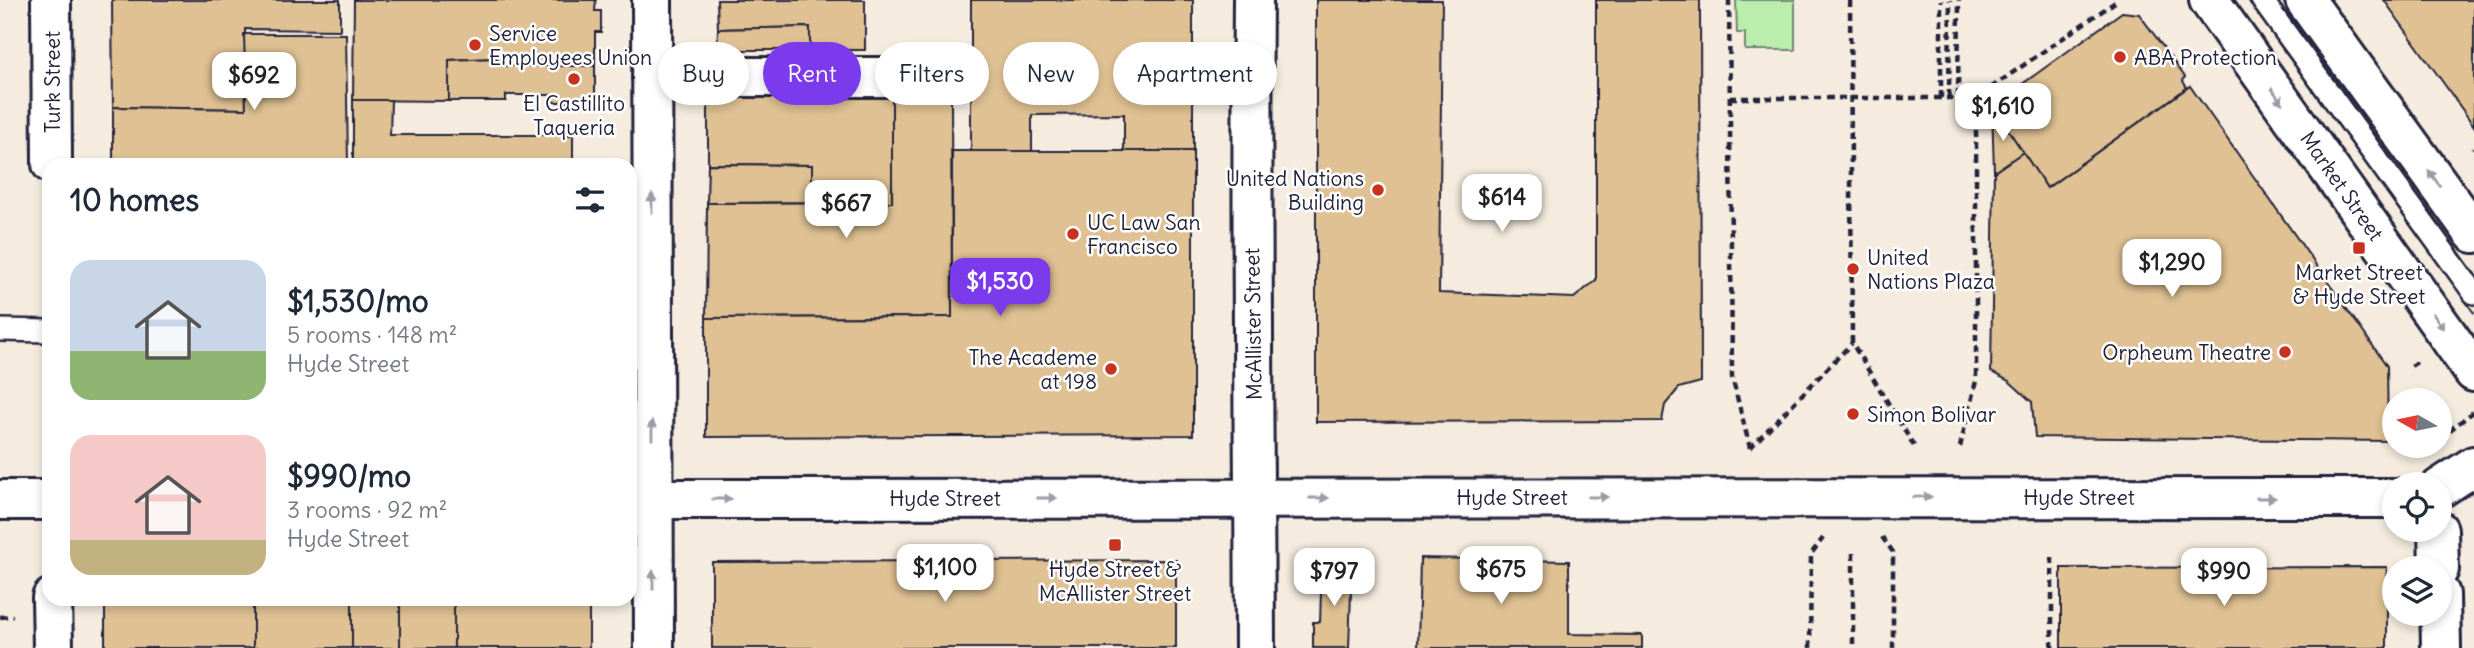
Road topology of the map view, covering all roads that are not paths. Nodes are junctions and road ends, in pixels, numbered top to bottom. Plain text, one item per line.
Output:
1 (51, 0) edge
2 (652, 0) edge
3 (1253, 0) edge
4 (2209, 0) edge
5 (2262, 0) edge
6 (2305, 0) edge
7 (652, 77) junction
8 (875, 77) edge
9 (52, 158) edge
10 (2474, 233) edge
11 (2474, 293) edge
12 (0, 330) edge
13 (42, 331) edge
14 (2474, 372) edge
15 (2474, 466) edge
16 (2452, 480) edge
17 (1255, 498) junction
18 (2382, 498) edge
19 (642, 499) edge
20 (0, 500) edge
21 (42, 500) edge
22 (52, 606) edge
23 (2441, 626) edge
24 (52, 648) edge
25 (654, 648) edge
26 (1255, 648) edge
27 (2441, 648) edge

1 - 9 street, Turk Street
2 - 7 street
3 - 17 street, McAllister Street
4 -> 14 street, Market Street
5 - 11 lane, Market Street
10 -> 6 street
7 - 8 street
19 -> 7 street
12 - 13 lane
15 - 16 street
17 -> 18 street, Hyde Street
19 -> 17 street, Hyde Street
17 - 26 street, McAllister Street
25 -> 19 street
20 - 21 street
22 - 24 street
23 - 27 street

